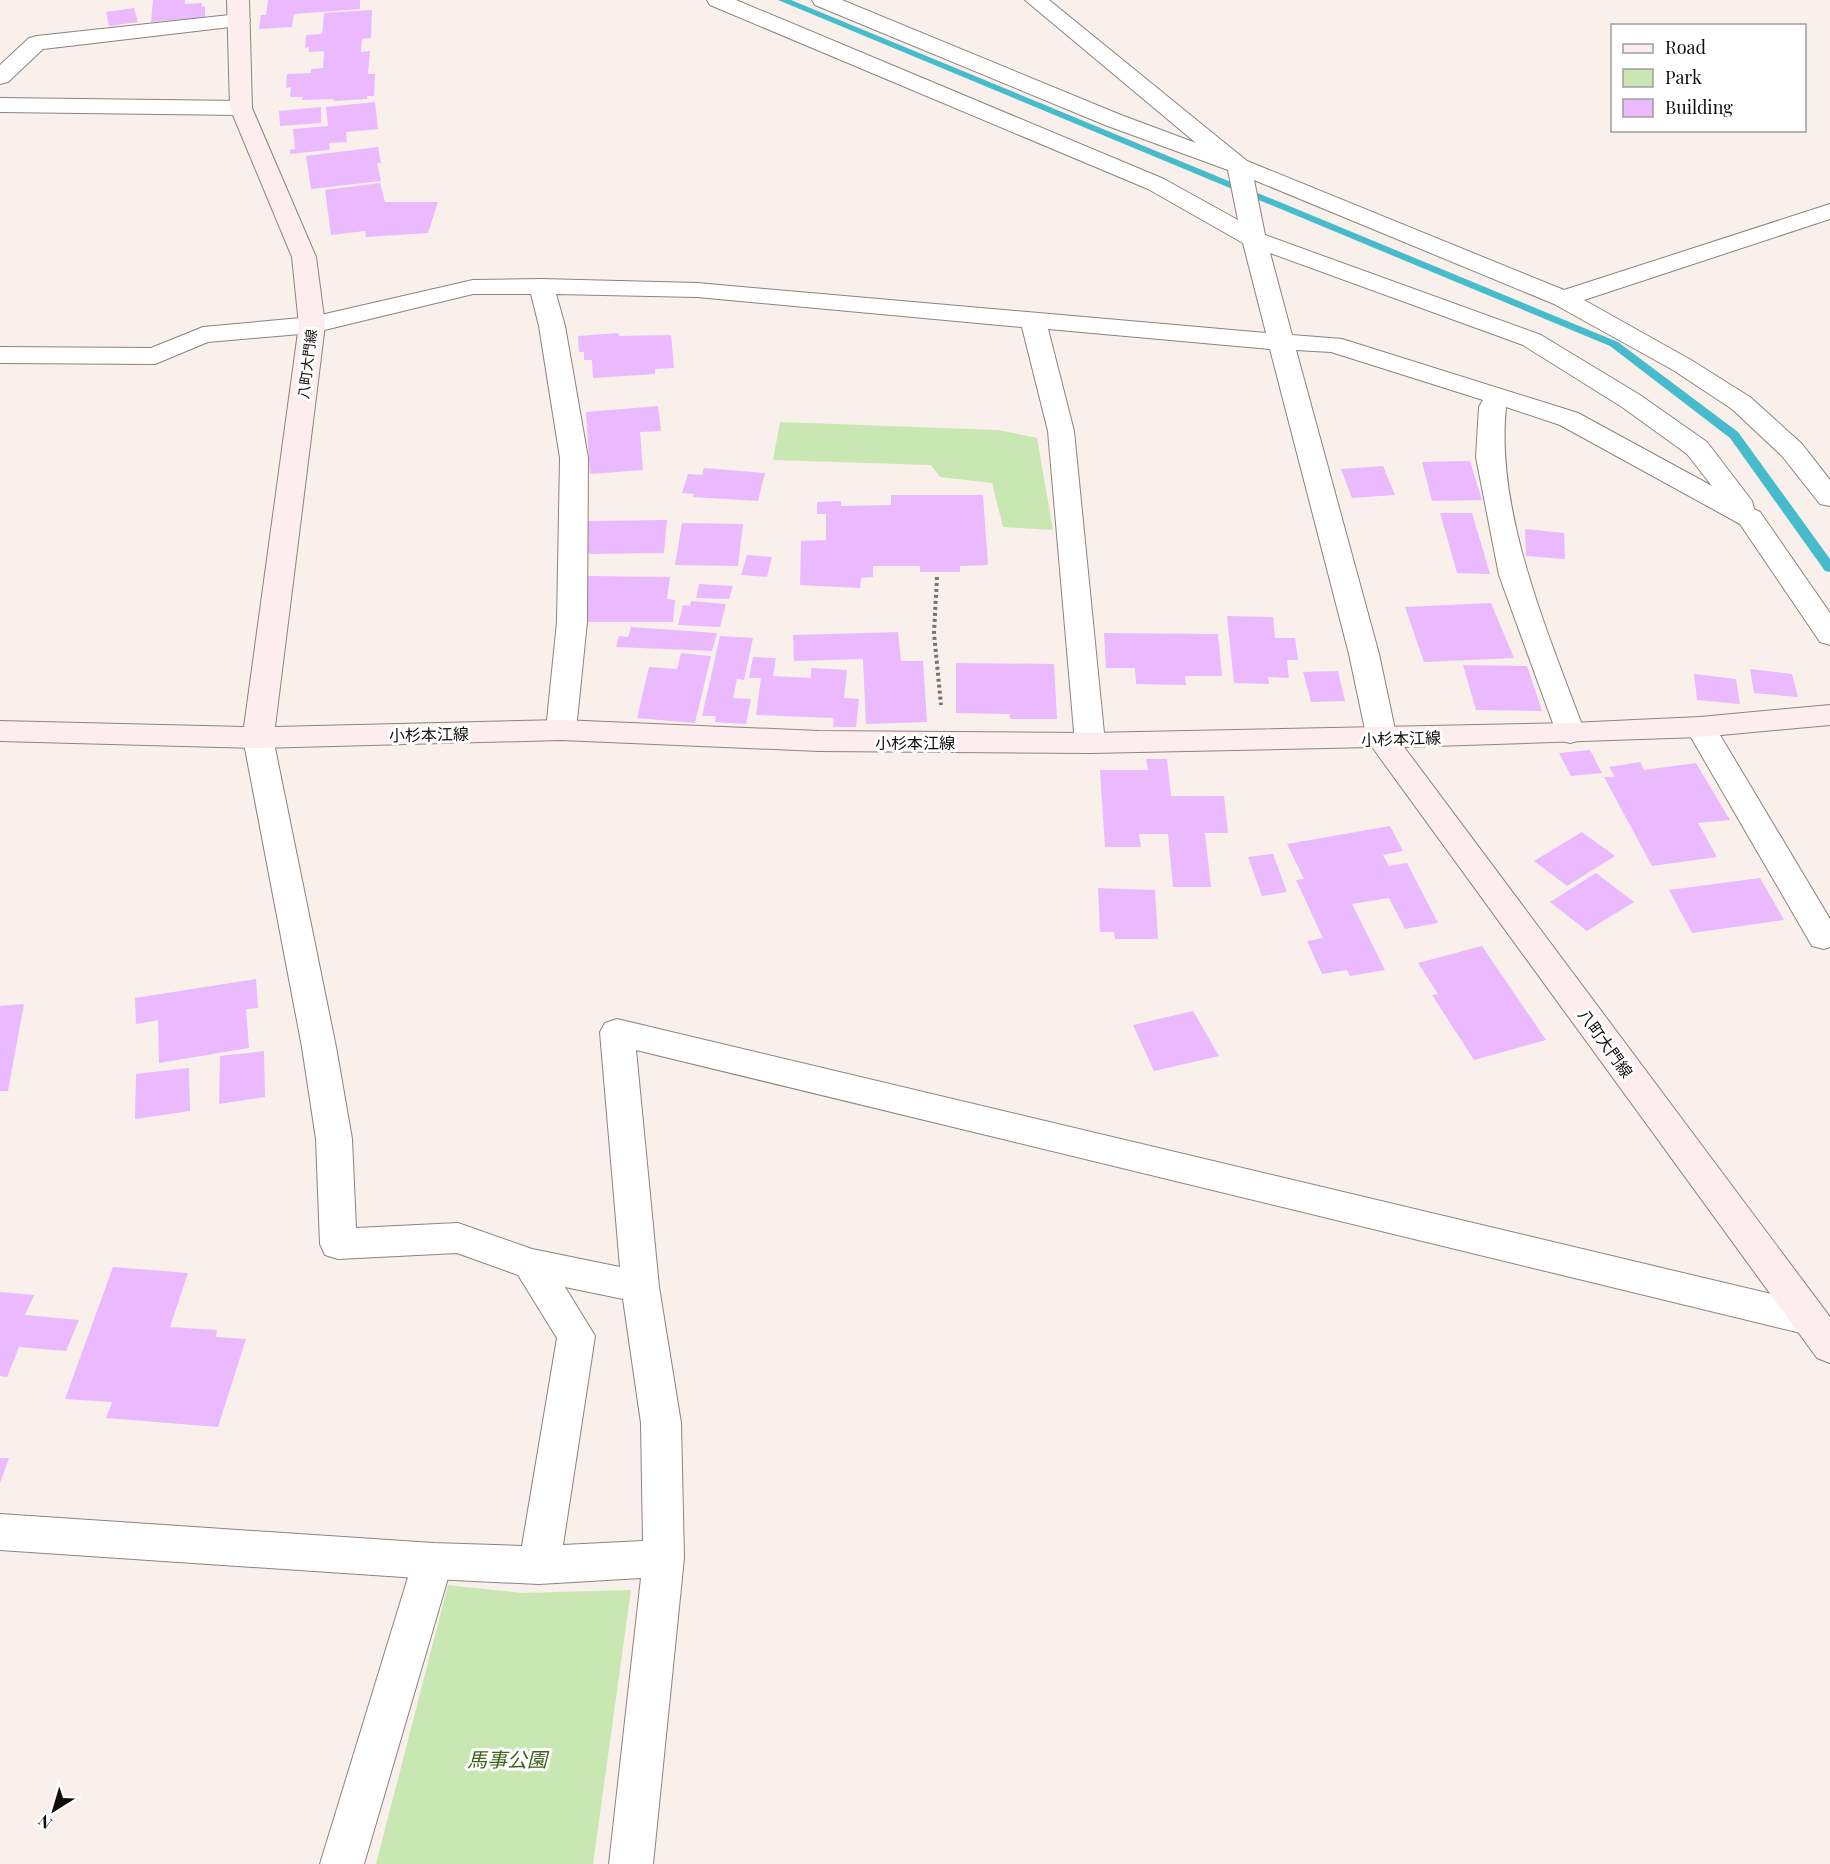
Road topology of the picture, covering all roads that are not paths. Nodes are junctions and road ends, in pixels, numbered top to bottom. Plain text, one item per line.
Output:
1 (718, 0) edge
2 (823, 0) edge
3 (1036, 0) edge
4 (238, 10) edge
5 (0, 77) edge
6 (0, 105) edge
7 (241, 108) junction
8 (1239, 166) junction
9 (1830, 212) edge
10 (1254, 239) junction
11 (541, 286) junction
12 (1563, 299) junction
13 (1033, 320) junction
14 (312, 326) junction
15 (1281, 342) junction
16 (0, 355) edge
17 (1500, 397) junction
18 (1830, 498) edge
19 (1750, 518) junction
20 (1830, 635) edge
21 (1830, 715) edge
22 (1700, 728) junction
23 (561, 730) junction
24 (0, 731) edge
25 (1570, 733) junction
26 (258, 738) junction
27 (1382, 739) junction
28 (1090, 743) junction
29 (1824, 937) dead end
30 (531, 1264) junction
31 (640, 1287) junction
32 (1820, 1333) edge
33 (0, 1532) edge
34 (664, 1558) junction
35 (433, 1561) junction
36 (539, 1565) junction
37 (342, 1864) edge
38 (631, 1864) edge

1 - 10 street
2 - 8 street
3 - 8 street
4 - 5 street
4 - 7 main road, 八町大門線
6 - 7 street
7 - 14 main road, 八町大門線
8 - 10 street
8 - 12 street
9 - 12 street
10 - 15 street
10 - 19 street
11 - 13 street
11 - 14 street
11 - 23 street
12 - 18 street
13 - 15 street
13 - 28 street
14 - 16 street
14 - 26 main road, 八町大門線
15 - 17 street
15 - 27 street
17 - 19 street
17 - 25 street
19 - 20 street
21 - 22 main road, 小杉本江線
22 - 25 main road, 小杉本江線
22 - 29 street
23 - 26 main road, 小杉本江線
23 - 28 main road, 小杉本江線
24 - 26 main road, 小杉本江線
25 - 27 main road, 小杉本江線
26 - 30 street
27 - 28 main road, 小杉本江線
27 - 32 main road, 八町大門線
30 - 31 street
30 - 36 street
31 - 32 street
31 - 34 street
33 - 35 street
34 - 36 street
34 - 38 street
35 - 36 street
35 - 37 street

